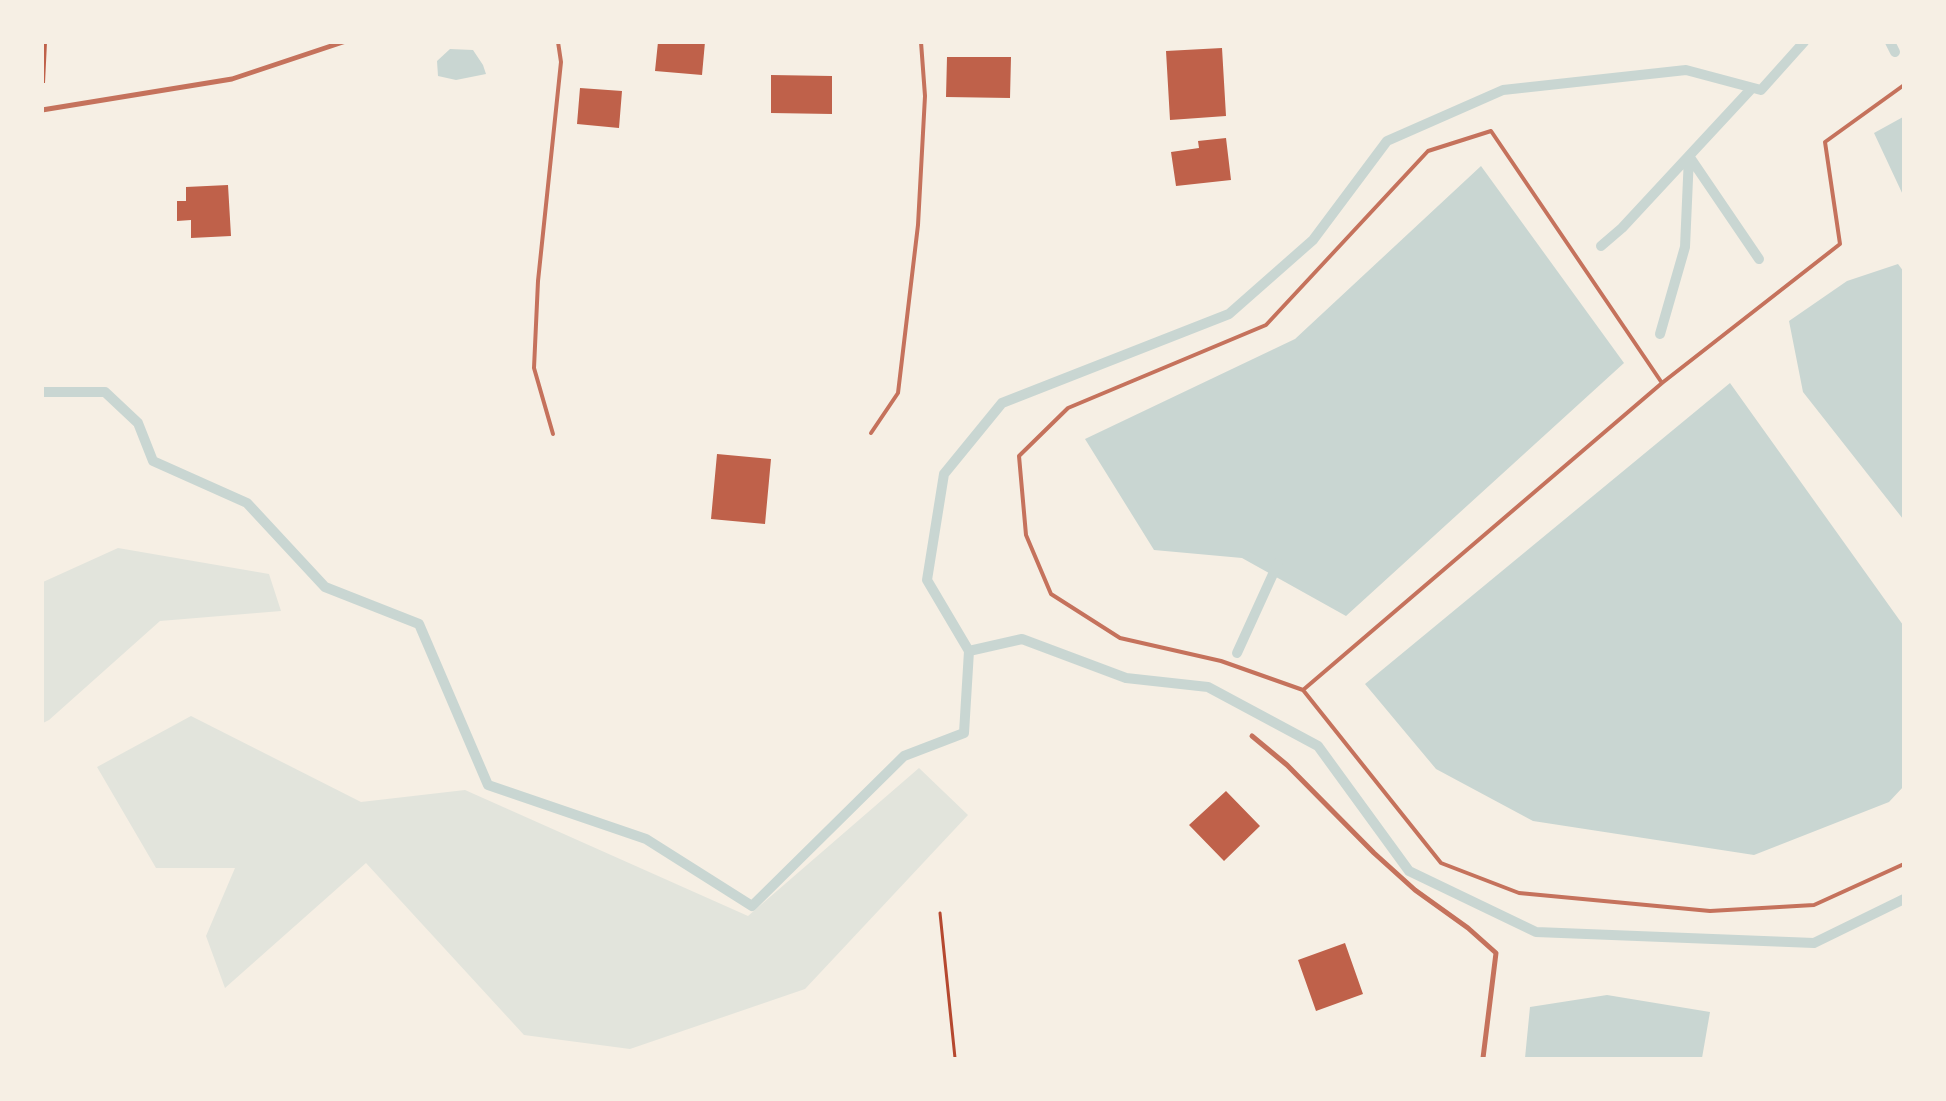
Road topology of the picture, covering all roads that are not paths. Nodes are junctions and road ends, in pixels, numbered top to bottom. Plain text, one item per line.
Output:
1 (343, 42) edge
2 (558, 42) edge
3 (921, 42) edge
4 (1904, 85) edge
5 (42, 110) edge
6 (1662, 383) junction
7 (871, 433) dead end
8 (553, 434) dead end
9 (1303, 690) junction
10 (1252, 736) dead end
11 (1904, 864) edge
12 (1483, 1058) edge

1 - 5 street
2 - 8 lane
3 - 7 lane
4 - 6 lane
6 - 9 lane
6 - 9 lane
9 - 11 lane
10 - 12 street

